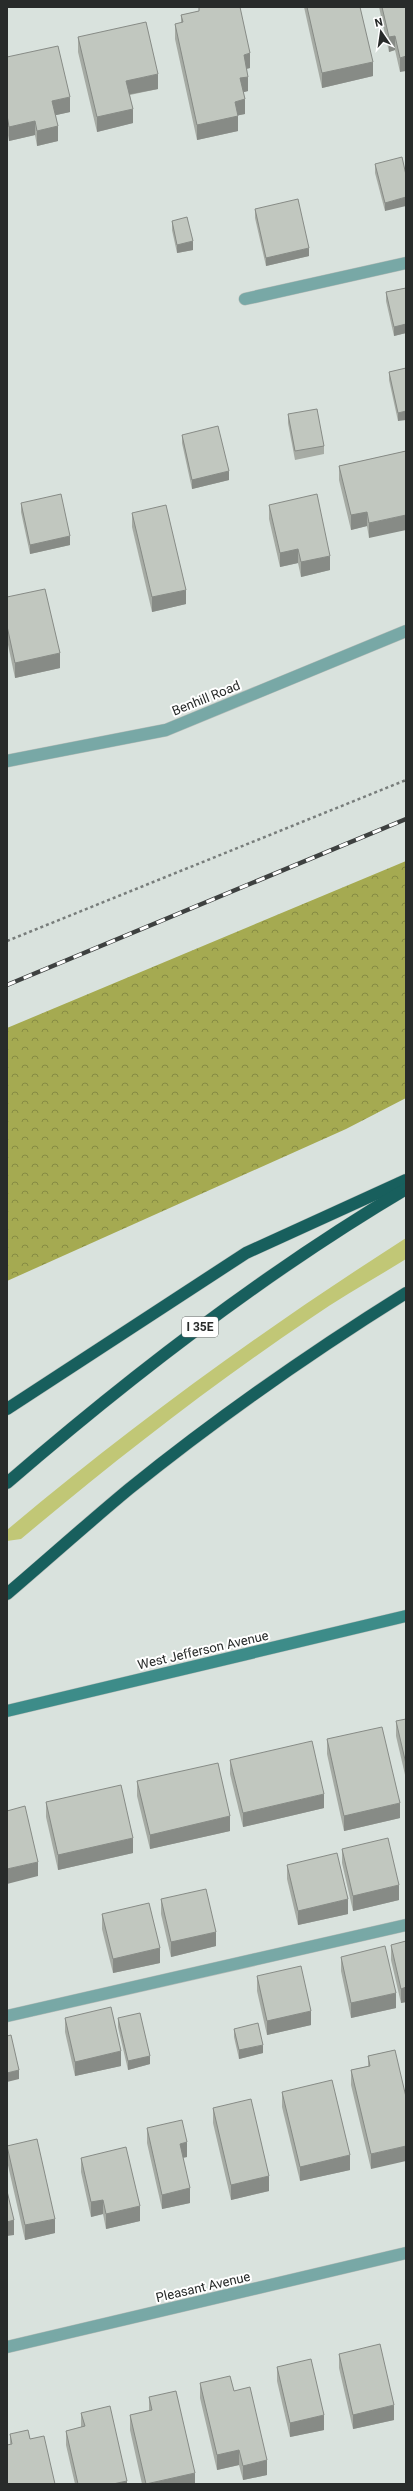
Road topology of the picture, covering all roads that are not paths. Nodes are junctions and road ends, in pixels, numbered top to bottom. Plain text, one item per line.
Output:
1 (406, 263) edge
2 (245, 299) dead end
3 (406, 631) edge
4 (7, 761) edge
5 (406, 1180) edge
6 (406, 1189) edge
7 (406, 1293) edge
8 (7, 1409) edge
9 (7, 1483) edge
10 (7, 1594) edge
11 (406, 1616) edge
12 (7, 1711) edge
13 (406, 1925) edge
14 (7, 2016) edge
15 (406, 2254) edge
16 (7, 2347) edge

1 - 2 street
3 - 4 street, Benhill Road
5 - 8 highway
6 - 9 highway, I 35E
7 - 10 highway
11 - 12 street, West Jefferson Avenue
13 - 14 street
15 - 16 street, Pleasant Avenue

